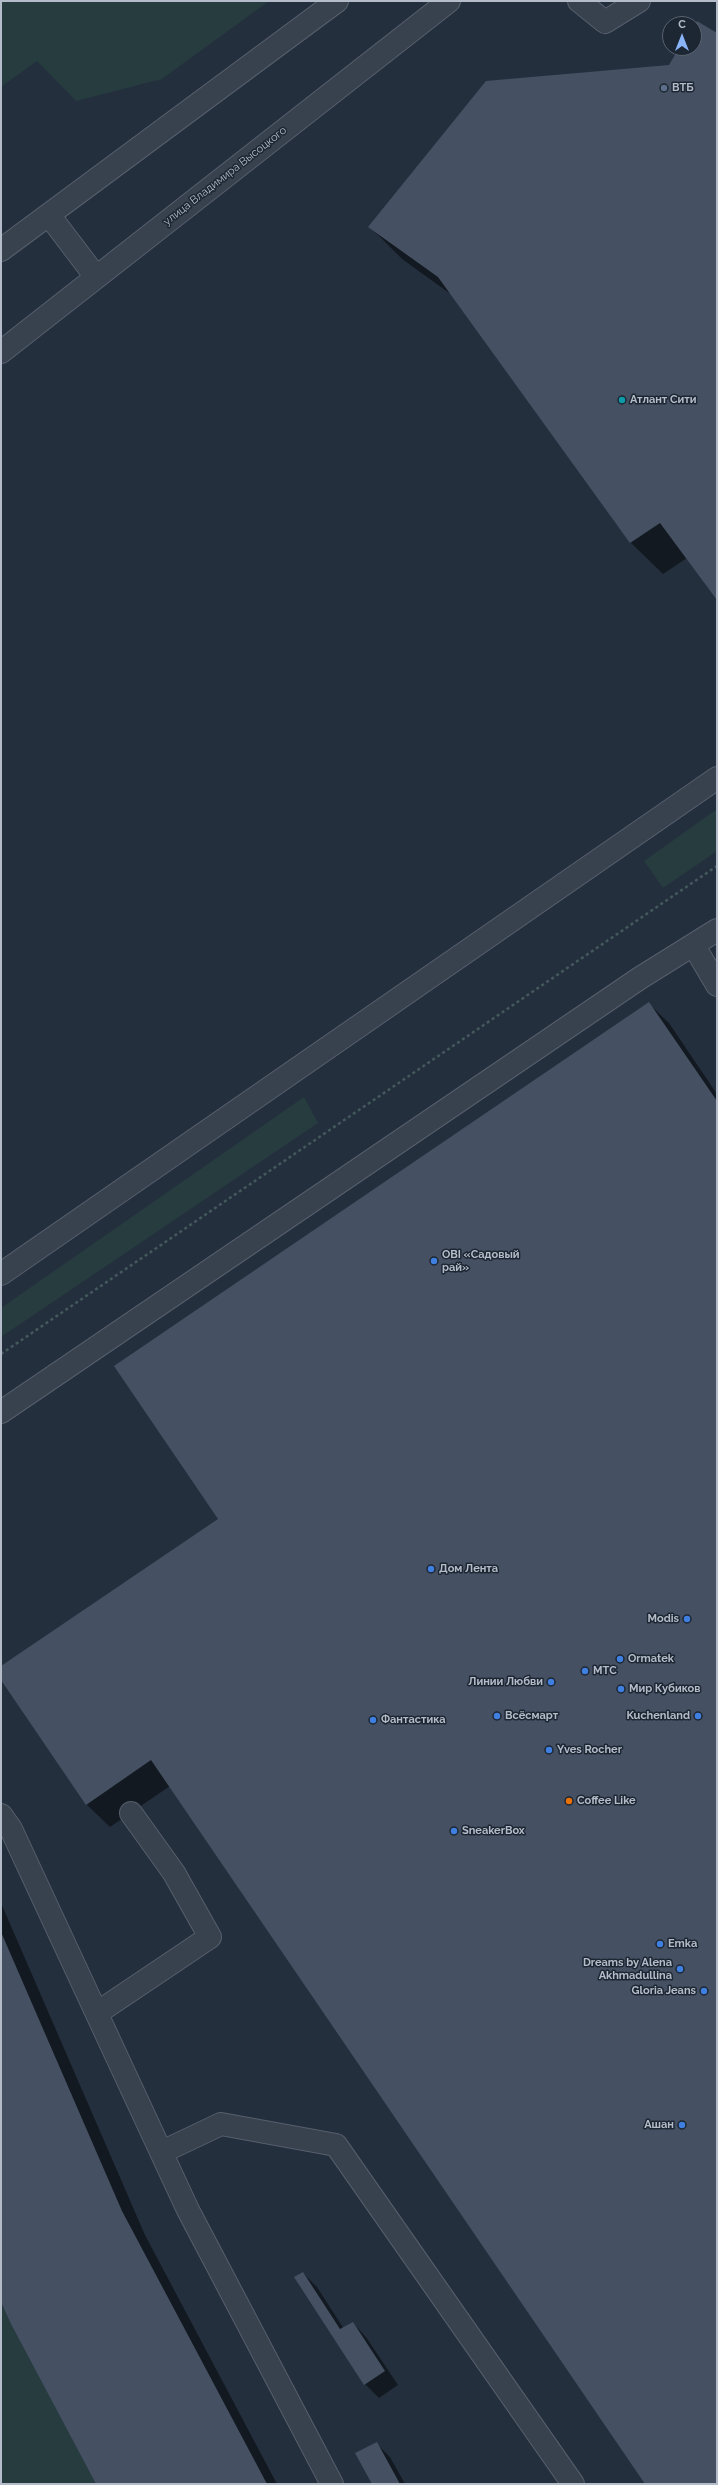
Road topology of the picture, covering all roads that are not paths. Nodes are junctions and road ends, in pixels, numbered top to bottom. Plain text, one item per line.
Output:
1 (338, 1) edge
2 (449, 1) edge
3 (579, 1) edge
4 (639, 1) edge
5 (49, 215) junction
6 (1, 250) edge
7 (96, 278) junction
8 (1, 352) edge
9 (717, 778) edge
10 (717, 930) edge
11 (694, 946) junction
12 (717, 985) edge
13 (1, 1274) edge
14 (1, 1412) edge
15 (131, 1813) dead end
16 (1, 1815) edge
17 (97, 2013) junction
18 (162, 2152) junction
19 (332, 2484) edge
20 (573, 2484) edge

1 - 5 street
2 - 7 street, улица Владимира Высоцкого
3 - 4 street
5 - 6 street
5 - 7 street
7 - 8 street, улица Владимира Высоцкого
9 - 13 street
10 - 11 street
11 - 12 street
11 - 14 street
15 - 17 street
16 - 17 street
17 - 18 street
18 - 19 street
18 - 20 street

